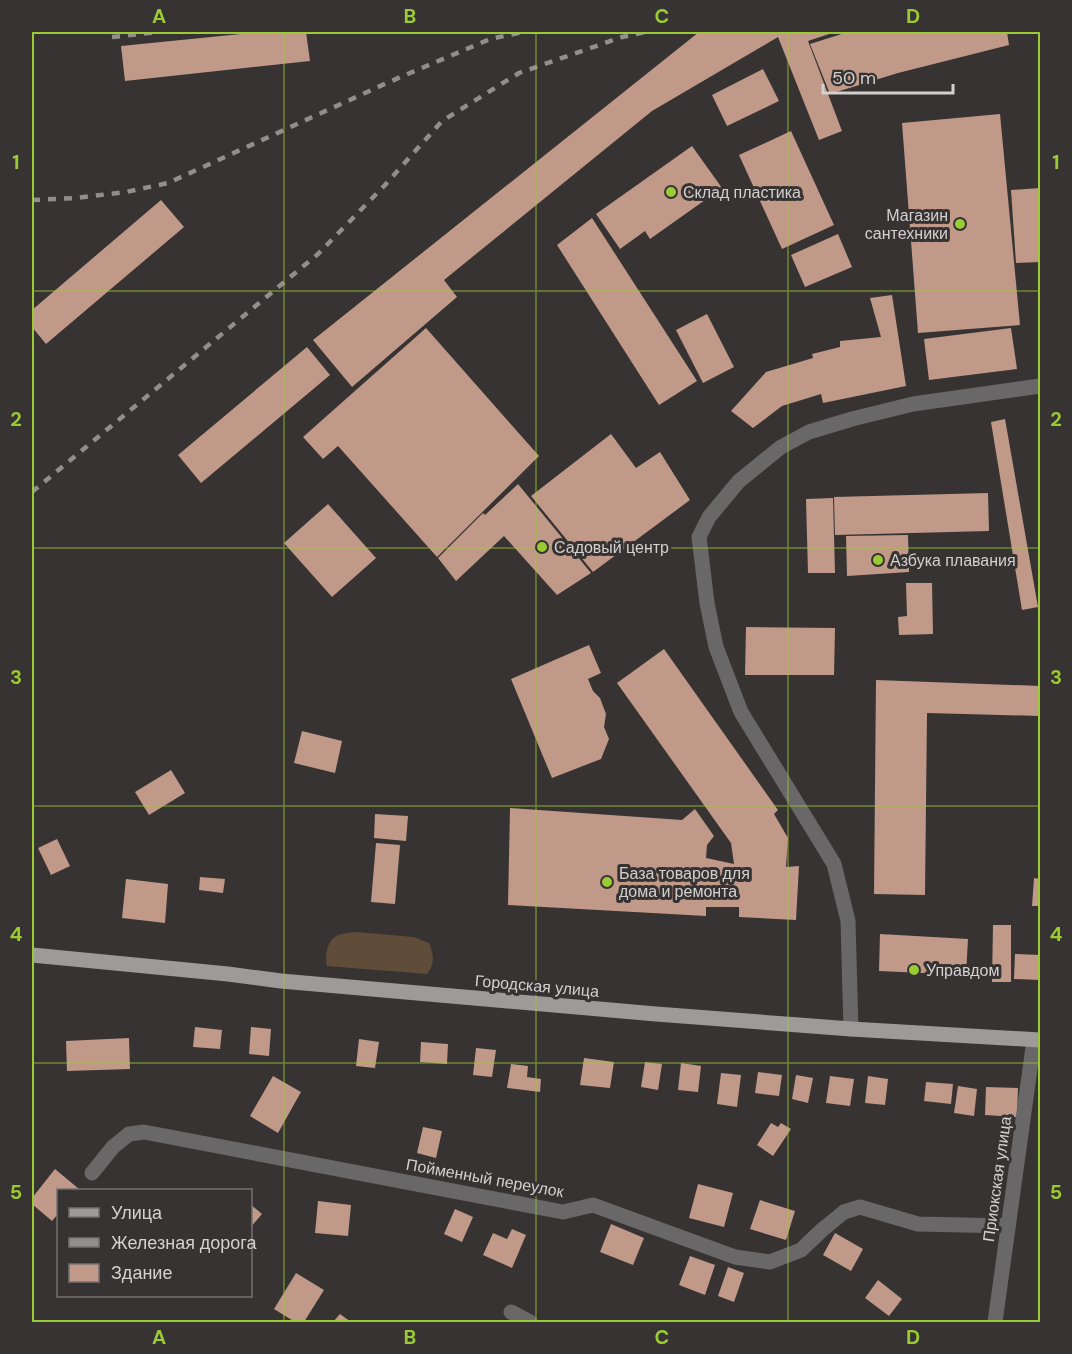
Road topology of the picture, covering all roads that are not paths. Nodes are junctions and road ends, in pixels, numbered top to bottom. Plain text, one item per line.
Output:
1 (1041, 386) edge
2 (32, 956) edge
3 (851, 1029) junction
4 (1037, 1040) edge
5 (92, 1173) dead end
6 (1008, 1226) junction
7 (511, 1312) dead end
8 (530, 1323) edge
9 (995, 1323) edge

1 - 3 street
2 - 3 main road, Городская улица
3 - 4 main road, Городская улица
4 - 6 street, Приокская улица
5 - 6 street, Пойменный переулок
6 - 9 street, Приокская улица
7 - 8 street

